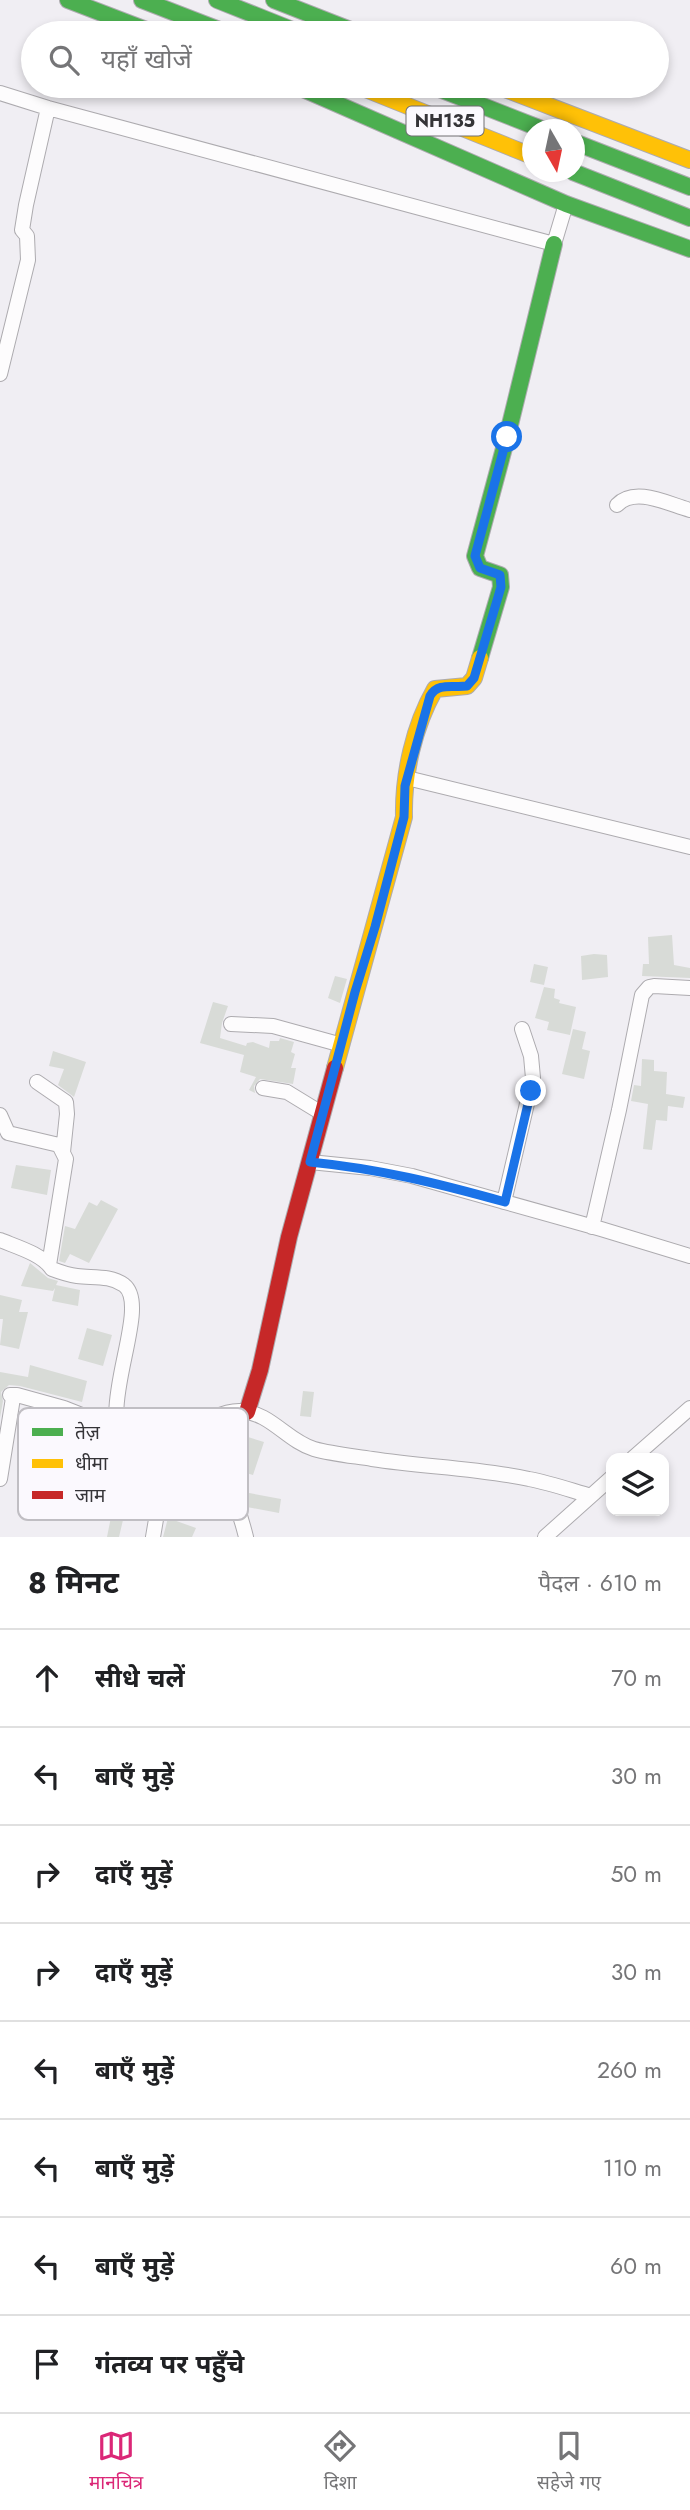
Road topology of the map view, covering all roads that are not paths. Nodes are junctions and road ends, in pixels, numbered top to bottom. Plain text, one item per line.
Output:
1 (68, 0) edge
2 (142, 0) edge
3 (217, 0) edge
4 (274, 0) edge
5 (123, 21) edge
6 (197, 21) edge
7 (270, 21) edge
8 (327, 21) edge
9 (0, 93) edge
10 (323, 98) edge
11 (388, 98) edge
12 (463, 98) edge
13 (529, 98) edge
14 (48, 108) junction
15 (522, 121) edge
16 (585, 146) edge
17 (522, 152) edge
18 (690, 160) edge
19 (585, 177) edge
20 (690, 187) edge
21 (566, 204) junction
22 (690, 218) edge
23 (554, 244) junction
24 (690, 249) edge
25 (0, 374) edge
26 (617, 505) dead end
27 (690, 510) edge
28 (407, 778) junction
29 (690, 846) edge
30 (690, 988) edge
31 (231, 1024) dead end
32 (522, 1029) dead end
33 (342, 1045) junction
34 (37, 1082) dead end
35 (263, 1088) dead end
36 (323, 1114) junction
37 (0, 1115) edge
38 (63, 1152) junction
39 (310, 1162) junction
40 (505, 1202) junction
41 (592, 1227) junction
42 (0, 1240) edge
43 (690, 1256) edge
44 (49, 1265) junction
45 (5, 1393) edge
46 (64, 1408) edge
47 (119, 1408) edge
48 (690, 1408) edge
49 (248, 1409) edge
50 (248, 1412) edge
51 (639, 1453) edge
52 (0, 1479) edge
53 (606, 1482) edge
54 (591, 1496) junction
55 (240, 1520) edge
56 (246, 1537) edge
57 (545, 1537) edge

1 - 5 main road
2 - 6 main road
3 - 7 main road
4 - 8 main road
9 - 14 street
10 - 21 main road
11 - 17 main road, NH135
12 - 15 main road, NH135
13 - 18 main road
14 - 23 street
14 - 25 street
16 - 20 main road
19 - 22 main road
21 - 23 street
21 - 24 main road
23 - 28 main road
26 - 27 street
28 - 29 street
28 - 33 main road
30 - 41 street
31 - 33 street
32 - 40 street
33 - 36 main road
34 - 38 street
35 - 36 street
36 - 39 main road
37 - 38 street
38 - 44 street
39 - 40 street
39 - 49 main road
40 - 41 street
41 - 43 street
42 - 44 street
44 - 47 street
45 - 46 street
45 - 52 street
48 - 51 street
50 - 54 street
53 - 54 street
54 - 57 street
55 - 56 street

